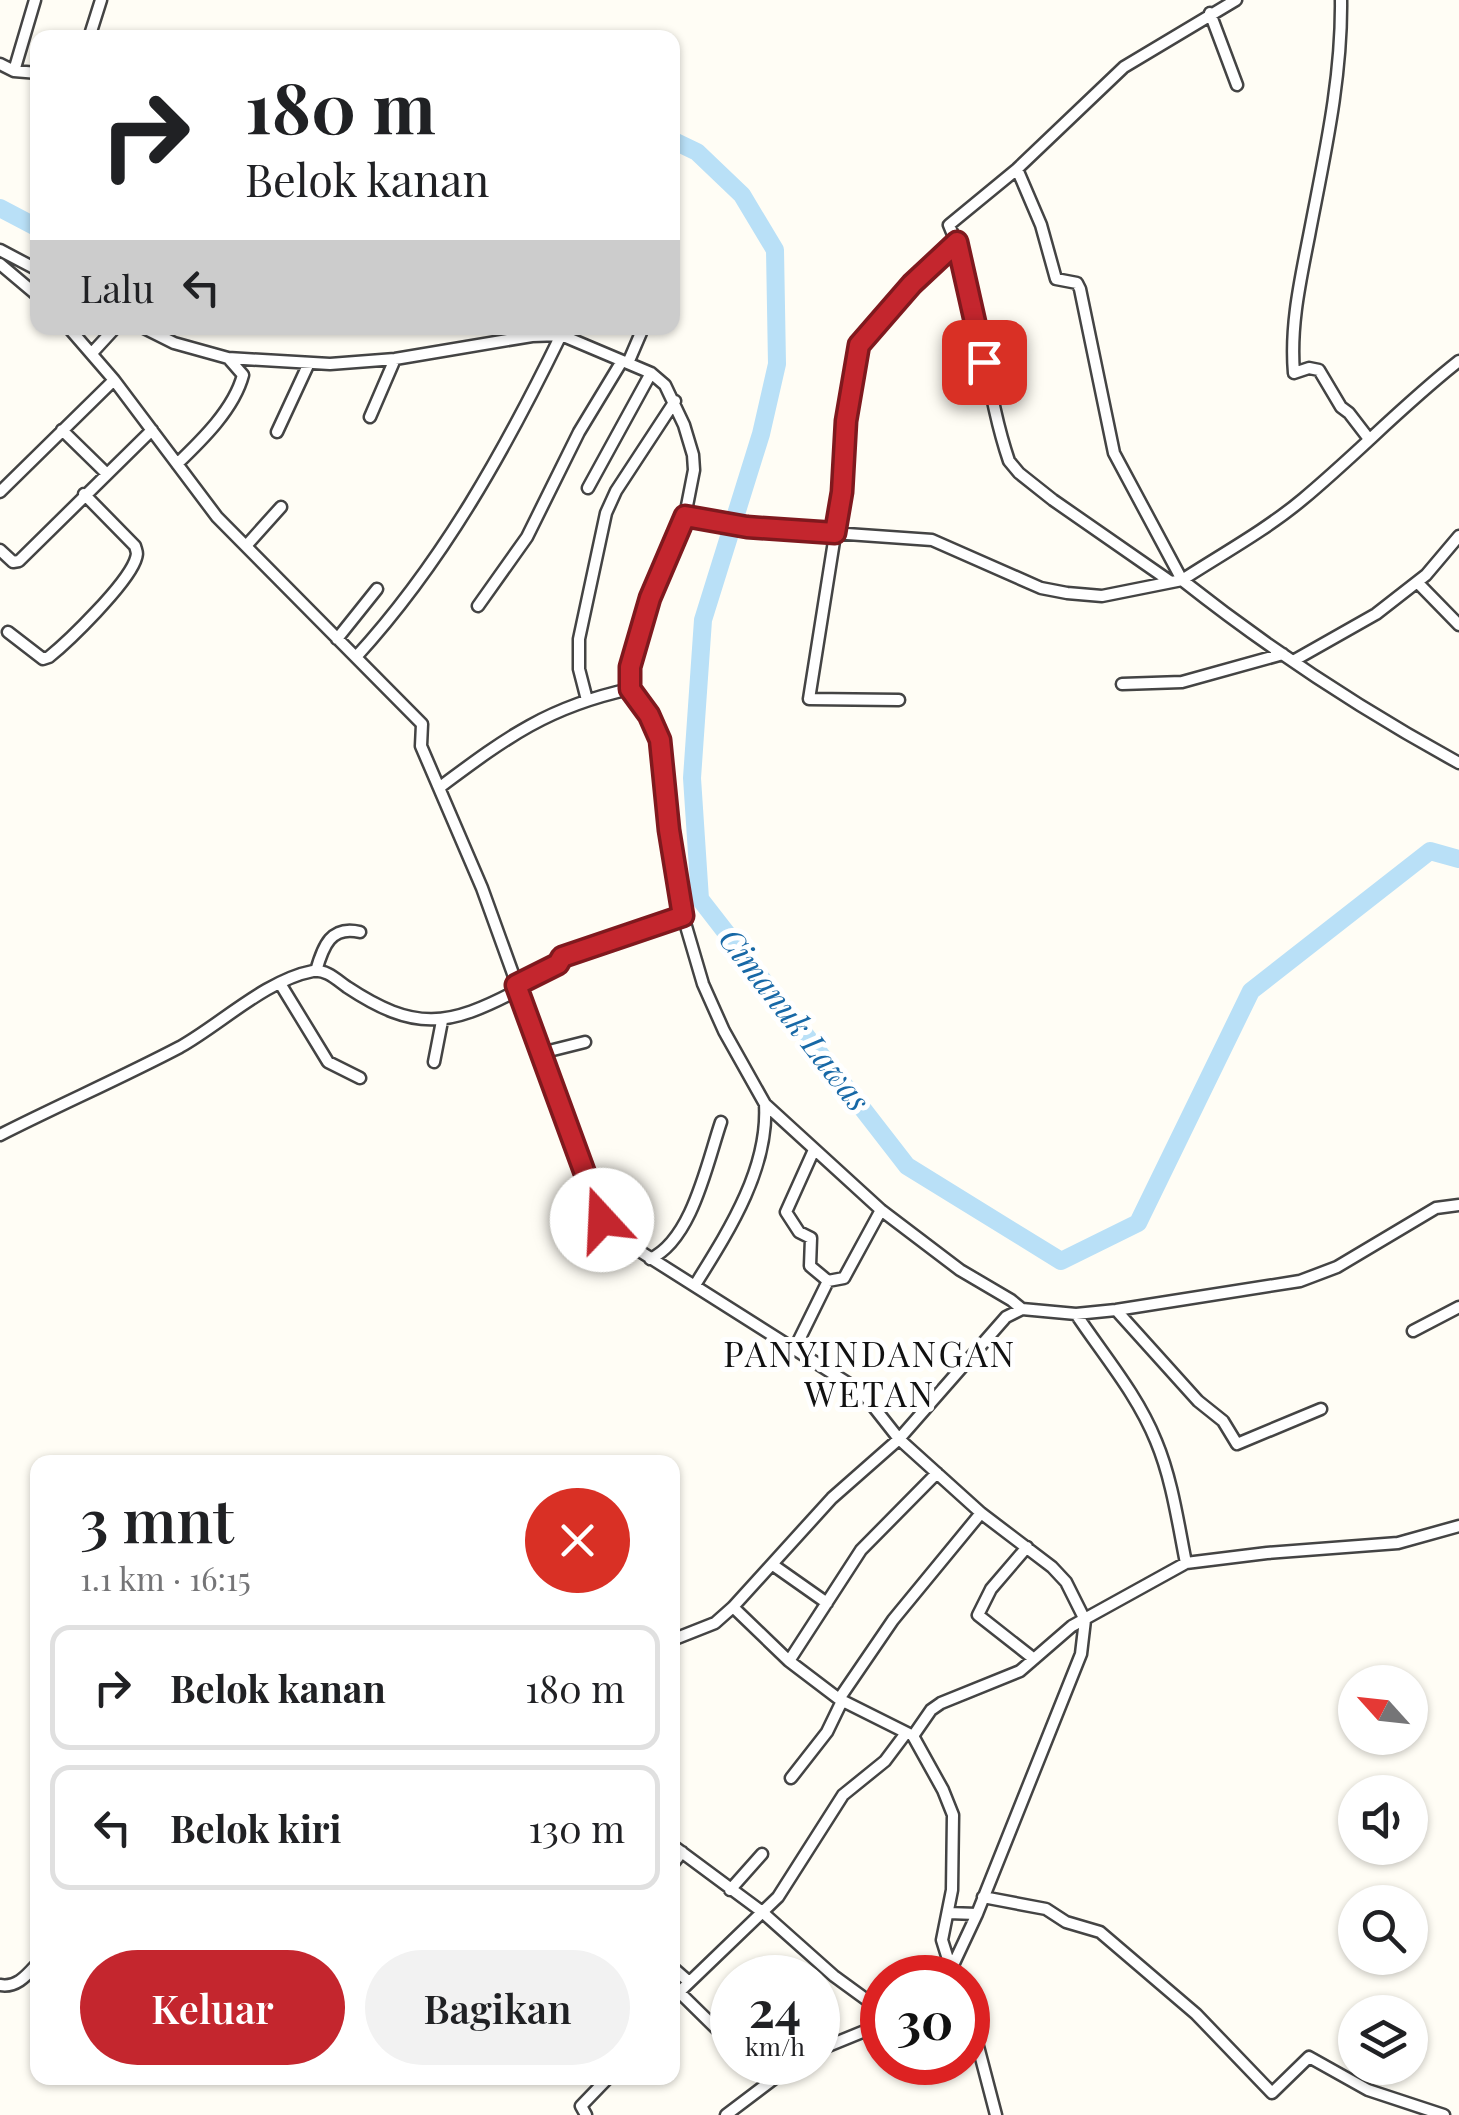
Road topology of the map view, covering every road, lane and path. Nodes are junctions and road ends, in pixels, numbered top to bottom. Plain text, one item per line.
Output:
1 (35, 0) edge
2 (101, 0) edge
3 (1236, 0) edge
4 (1341, 0) edge
5 (1210, 13) junction
6 (92, 30) edge
7 (0, 64) edge
8 (14, 71) junction
9 (30, 72) edge
10 (1237, 85) dead end
11 (1017, 169) junction
12 (957, 242) junction
13 (0, 250) edge
14 (0, 264) edge
15 (30, 266) edge
16 (30, 289) edge
17 (75, 335) edge
18 (109, 335) edge
19 (158, 335) edge
20 (550, 335) edge
21 (566, 335) edge
22 (569, 335) edge
23 (639, 335) edge
24 (92, 353) junction
25 (228, 358) junction
26 (395, 359) junction
27 (1459, 360) edge
28 (625, 362) junction
29 (310, 363) junction
30 (651, 373) junction
31 (106, 388) junction
32 (675, 401) junction
33 (370, 417) dead end
34 (62, 430) junction
35 (277, 432) dead end
36 (148, 433) junction
37 (1369, 440) junction
38 (177, 464) junction
39 (106, 473) junction
40 (588, 488) dead end
41 (0, 492) edge
42 (84, 494) junction
43 (281, 507) dead end
44 (685, 516) junction
45 (835, 533) junction
46 (1459, 536) edge
47 (246, 546) junction
48 (0, 550) edge
49 (1176, 581) junction
50 (1418, 583) junction
51 (377, 589) dead end
52 (478, 606) dead end
53 (1459, 625) edge
54 (8, 632) dead end
55 (337, 638) junction
56 (356, 656) junction
57 (1288, 658) junction
58 (1122, 684) dead end
59 (630, 689) junction
60 (587, 700) junction
61 (899, 700) dead end
62 (1459, 762) edge
63 (440, 788) junction
64 (683, 916) junction
65 (360, 932) dead end
66 (316, 971) junction
67 (281, 985) junction
68 (517, 988) junction
69 (442, 1021) junction
70 (584, 1042) dead end
71 (541, 1053) junction
72 (434, 1062) dead end
73 (360, 1078) dead end
74 (764, 1104) junction
75 (721, 1122) dead end
76 (0, 1135) edge
77 (813, 1152) junction
78 (1459, 1205) edge
79 (882, 1210) junction
80 (650, 1258) junction
81 (828, 1281) junction
82 (695, 1285) junction
83 (1459, 1306) edge
84 (1022, 1310) junction
85 (1116, 1310) junction
86 (1076, 1314) junction
87 (1413, 1331) dead end
88 (796, 1348) junction
89 (1321, 1409) dead end
90 (899, 1438) junction
91 (936, 1473) junction
92 (981, 1513) junction
93 (1459, 1526) edge
94 (1027, 1547) junction
95 (1186, 1564) junction
96 (772, 1566) junction
97 (827, 1603) junction
98 (733, 1607) junction
99 (1091, 1618) junction
100 (680, 1637) edge
101 (1034, 1659) junction
102 (789, 1660) junction
103 (840, 1700) junction
104 (910, 1735) junction
105 (792, 1778) dead end
106 (680, 1851) edge
107 (762, 1854) dead end
108 (730, 1890) junction
109 (983, 1897) junction
110 (761, 1912) junction
111 (948, 1913) junction
112 (977, 1914) junction
113 (946, 1955) edge
114 (960, 1955) edge
115 (30, 1971) edge
116 (680, 1974) edge
117 (688, 1981) junction
118 (0, 1985) edge
119 (680, 1990) edge
120 (860, 1995) edge
121 (680, 1998) edge
122 (710, 2025) edge
123 (602, 2085) edge
124 (763, 2085) edge
125 (988, 2085) edge
126 (586, 2115) edge
127 (726, 2115) edge
128 (996, 2115) edge
129 (1444, 2115) edge

1 - 8 street
2 - 6 street
3 - 5 street
4 - 37 street
5 - 10 street
5 - 11 street
7 - 8 street
8 - 9 street
11 - 12 street
11 - 49 street
12 - 45 street
12 - 49 street
13 - 15 street
14 - 16 street
17 - 24 street
18 - 24 street
19 - 25 street
20 - 26 street
21 - 56 street
22 - 28 street
23 - 28 street
24 - 31 street
25 - 29 street
25 - 38 street
26 - 29 street
26 - 33 street
27 - 37 street
28 - 30 street
28 - 52 street
29 - 35 street
30 - 32 street
30 - 40 street
31 - 34 street
31 - 36 street
32 - 44 street
32 - 60 street
34 - 39 street
34 - 41 street
36 - 38 street
36 - 39 street
37 - 49 street
38 - 47 street
39 - 42 street
42 - 48 street
42 - 54 street
43 - 47 street
44 - 45 street
44 - 59 street
45 - 49 street
45 - 61 street
46 - 50 street
47 - 55 street
49 - 57 street
50 - 53 street
50 - 57 street
51 - 55 street
55 - 56 street
56 - 63 street
57 - 58 street
57 - 62 street
59 - 60 street
59 - 64 street
60 - 63 street
63 - 68 street
64 - 68 street
64 - 74 street
65 - 66 street
66 - 67 street
66 - 69 street
67 - 73 street
67 - 76 street
68 - 69 street
68 - 71 street
69 - 72 street
70 - 71 street
71 - 80 street
74 - 77 street
74 - 82 street
75 - 80 street
77 - 79 street
77 - 81 street
78 - 85 street
79 - 81 street
79 - 84 street
80 - 82 street
81 - 88 street
82 - 88 street
83 - 87 street
84 - 86 street
84 - 90 street
85 - 86 street
85 - 89 street
86 - 95 street
88 - 90 street
90 - 91 street
90 - 96 street
91 - 92 street
91 - 97 street
92 - 94 street
92 - 103 street
93 - 95 street
94 - 99 street
94 - 101 street
95 - 99 street
96 - 97 street
96 - 98 street
97 - 102 street
98 - 100 street
98 - 102 street
99 - 101 street
99 - 109 street
101 - 104 street
102 - 103 street
103 - 104 street
103 - 105 street
104 - 110 street
104 - 111 street
106 - 108 street
107 - 108 street
108 - 110 street
109 - 112 street
109 - 129 street
110 - 117 street
110 - 120 street
111 - 112 street
111 - 113 street
112 - 114 street
115 - 118 street
116 - 117 street
117 - 119 street
121 - 122 street
123 - 126 street
124 - 127 street
125 - 128 street

